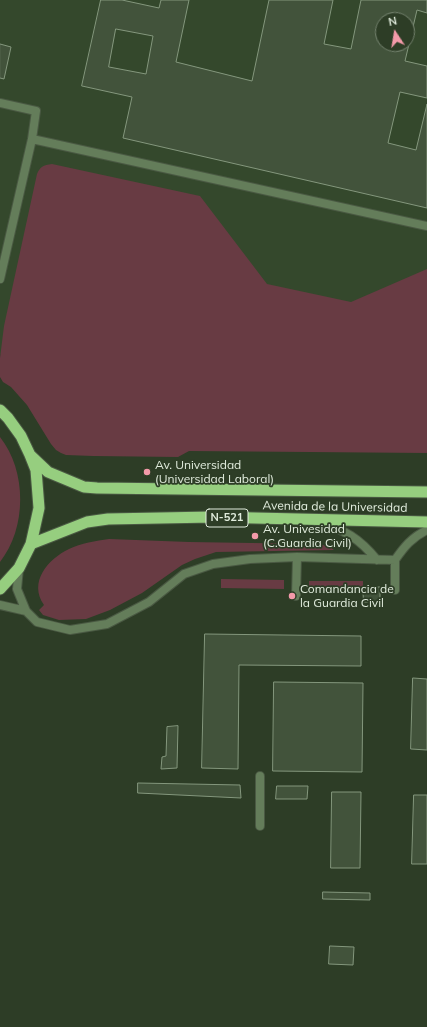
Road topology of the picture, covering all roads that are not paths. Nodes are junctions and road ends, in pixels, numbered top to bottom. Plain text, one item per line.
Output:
1 (0, 103) edge
2 (32, 139) junction
3 (427, 226) edge
4 (0, 279) edge
5 (0, 410) edge
6 (30, 454) junction
7 (427, 488) edge
8 (421, 492) edge
9 (307, 519) junction
10 (427, 522) edge
11 (427, 530) edge
12 (31, 544) junction
13 (297, 558) junction
14 (377, 560) junction
15 (395, 560) junction
16 (19, 568) junction
17 (0, 590) edge
18 (395, 590) dead end
19 (296, 596) dead end
20 (0, 605) edge
21 (26, 611) junction
22 (260, 776) dead end
23 (260, 826) dead end

1 - 2 lane
2 - 3 lane
2 - 4 lane
5 - 6 highway
6 - 8 highway, Avenida de la Universidad
6 - 12 highway
7 - 8 lane
9 - 10 highway, Avenida de la Universidad / N-521
9 - 12 highway, Avenida de la Universidad / N-521
9 - 14 lane
11 - 15 lane
12 - 16 highway
13 - 14 lane
13 - 19 lane
13 - 21 lane
14 - 15 lane
15 - 18 lane
16 - 17 highway
16 - 21 lane
20 - 21 lane
22 - 23 lane

